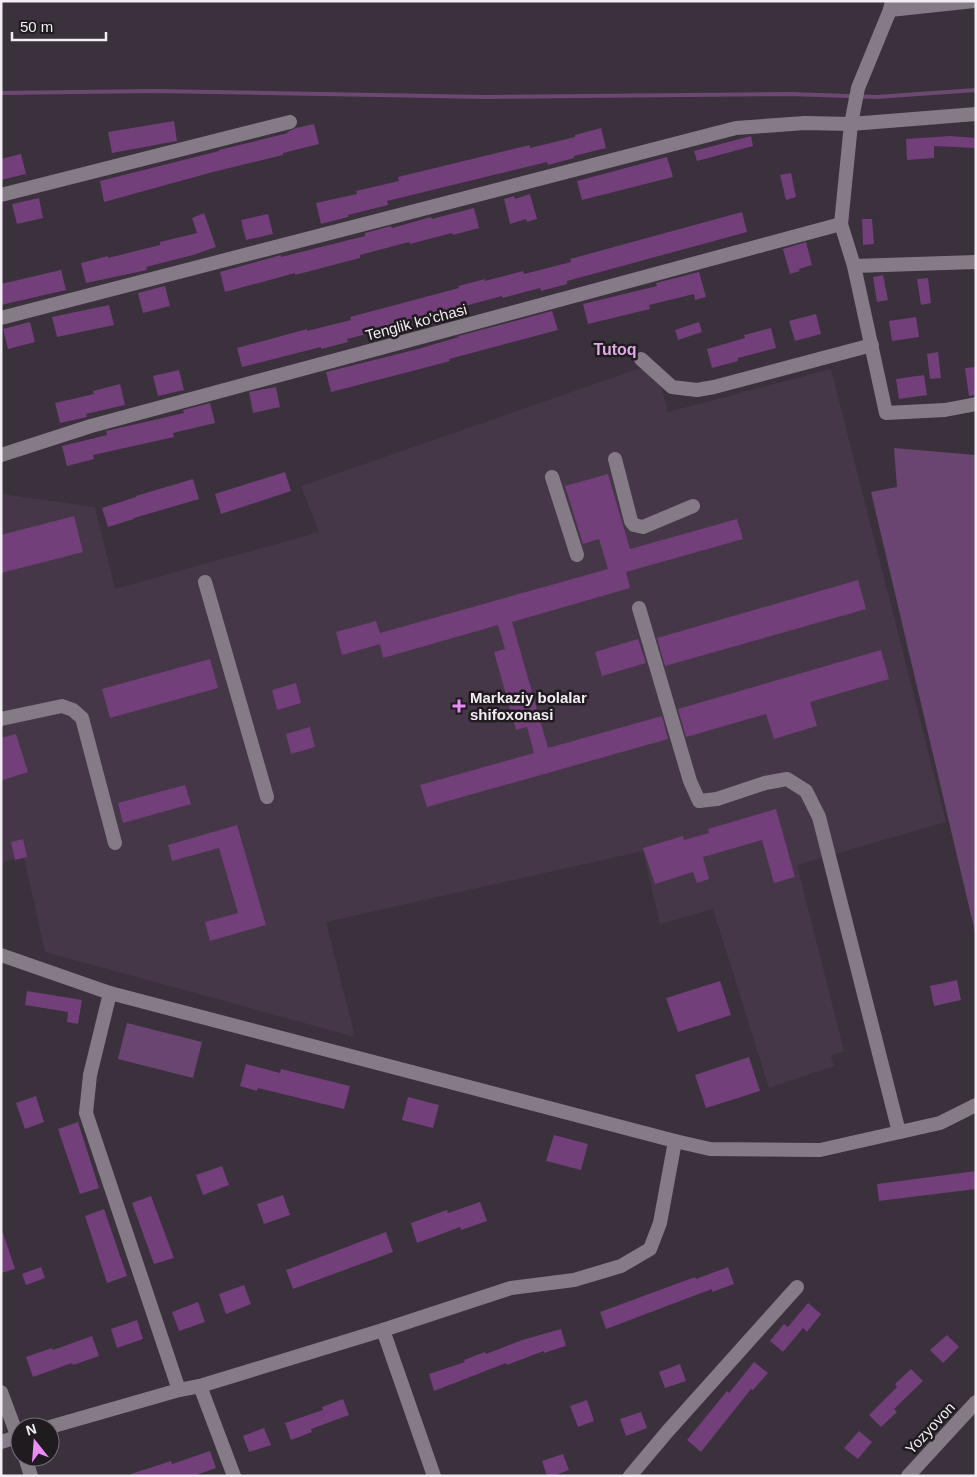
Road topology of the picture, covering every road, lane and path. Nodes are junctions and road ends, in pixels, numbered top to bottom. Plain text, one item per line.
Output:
1 (974, 1) edge
2 (891, 6) edge
3 (976, 114) edge
4 (852, 118) junction
5 (290, 122) dead end
6 (1, 195) edge
7 (841, 224) junction
8 (976, 262) edge
9 (854, 266) junction
10 (1, 318) edge
11 (872, 345) junction
12 (641, 359) dead end
13 (976, 404) edge
14 (1, 455) edge
15 (615, 460) dead end
16 (552, 478) dead end
17 (693, 506) dead end
18 (577, 554) dead end
19 (205, 582) dead end
20 (639, 608) dead end
21 (1, 718) edge
22 (266, 797) dead end
23 (115, 843) dead end
24 (1, 955) edge
25 (110, 993) junction
26 (976, 1105) edge
27 (899, 1132) junction
28 (674, 1141) junction
29 (797, 1287) dead end
30 (383, 1330) junction
31 (200, 1386) junction
32 (179, 1390) junction
33 (1, 1392) edge
34 (976, 1402) edge
35 (11, 1417) edge
36 (60, 1424) edge
37 (234, 1476) edge
38 (434, 1476) edge
39 (630, 1476) edge
40 (908, 1476) edge

1 - 2 street
2 - 4 street
3 - 4 street
4 - 7 street
4 - 10 street
5 - 6 street
7 - 9 street
7 - 14 street, Tenglik ko'chasi
8 - 9 street
9 - 11 street
11 - 12 street
11 - 13 street
15 - 17 street
16 - 18 street
19 - 22 street
20 - 27 street
21 - 23 street
24 - 25 street
25 - 28 street
25 - 32 street
26 - 27 street
27 - 28 street
28 - 30 street
29 - 39 street
30 - 31 street
30 - 38 street
31 - 32 street
31 - 37 street
32 - 36 street
33 - 35 street
34 - 40 street, Yozyovon

